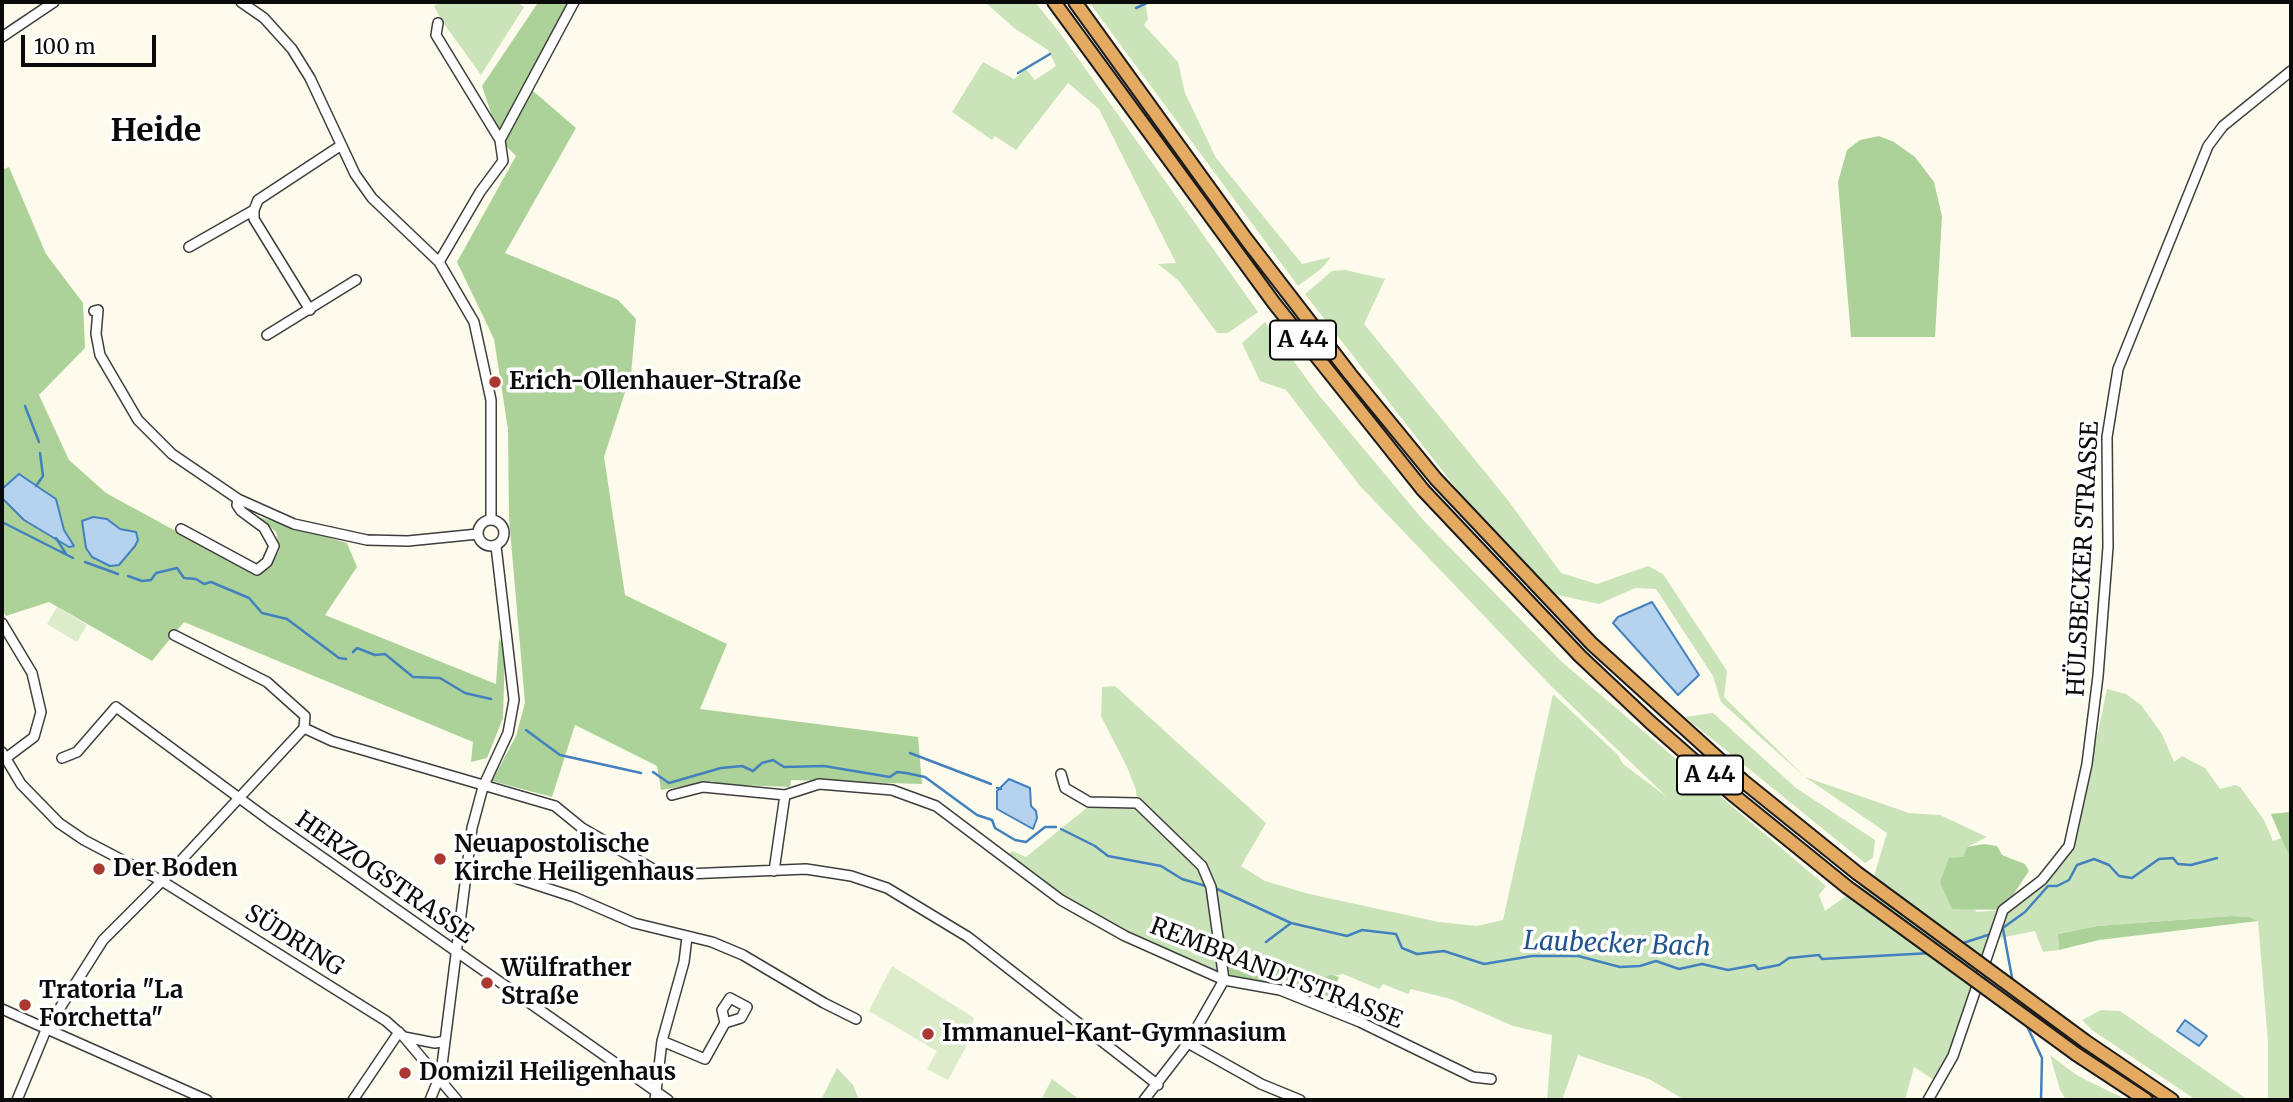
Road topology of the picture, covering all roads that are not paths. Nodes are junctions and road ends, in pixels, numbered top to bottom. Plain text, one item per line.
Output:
1 (54, 2) edge
2 (241, 2) edge
3 (574, 2) edge
4 (1054, 2) edge
5 (1075, 2) edge
6 (438, 23) dead end
7 (2, 37) edge
8 (2291, 71) edge
9 (500, 140) junction
10 (340, 146) junction
11 (254, 210) junction
12 (189, 247) dead end
13 (439, 262) junction
14 (356, 280) dead end
15 (310, 310) junction
16 (94, 311) dead end
17 (267, 335) dead end
18 (239, 499) junction
19 (491, 520) junction
20 (181, 528) dead end
21 (478, 534) junction
22 (496, 546) junction
23 (2, 623) edge
24 (174, 635) dead end
25 (304, 728) junction
26 (3, 758) edge
27 (62, 758) dead end
28 (1061, 774) dead end
29 (483, 787) junction
30 (672, 795) dead end
31 (785, 795) junction
32 (240, 797) junction
33 (467, 868) junction
34 (775, 871) junction
35 (162, 881) junction
36 (687, 937) junction
37 (456, 952) junction
38 (1224, 980) junction
39 (2, 1009) edge
40 (856, 1018) dead end
41 (725, 1023) dead end
42 (46, 1030) junction
43 (402, 1034) junction
44 (445, 1041) junction
45 (662, 1041) junction
46 (1188, 1043) junction
47 (1491, 1079) dead end
48 (440, 1082) junction
49 (1158, 1085) junction
50 (655, 1096) edge
51 (17, 1100) edge
52 (207, 1100) edge
53 (353, 1100) edge
54 (430, 1100) edge
55 (457, 1100) edge
56 (668, 1100) edge
57 (1144, 1100) edge
58 (1300, 1100) edge
59 (1928, 1100) edge
60 (2146, 1100) edge
61 (2172, 1100) edge

1 - 7 street
2 - 10 street
3 - 9 street
4 - 60 highway, A 44, bridge
5 - 61 highway, A 44, bridge
6 - 9 street
8 - 59 street, HÜLSBECKER STRASSE
9 - 13 street
10 - 11 street
10 - 13 street
11 - 12 street
11 - 15 street
13 - 19 street
14 - 15 street
15 - 17 street
16 - 18 street
18 - 20 street
18 - 21 street
19 - 21 street
19 - 22 street
21 - 22 street
22 - 29 street
23 - 26 street
24 - 25 street
25 - 29 street
25 - 32 street
26 - 35 street, SÜDRING
27 - 32 street, HERZOGSTRASSE
28 - 38 street
29 - 33 street
29 - 34 street
30 - 31 street
31 - 34 street
31 - 38 street, REMBRANDTSTRASSE
32 - 35 street
32 - 37 street, HERZOGSTRASSE
33 - 36 street
33 - 37 street
34 - 49 street
35 - 42 street
35 - 43 street, SÜDRING
36 - 40 street
36 - 45 street
37 - 44 street
37 - 50 street, HERZOGSTRASSE
38 - 46 street
38 - 47 street, REMBRANDTSTRASSE
39 - 42 street
41 - 45 street
42 - 51 street
42 - 52 street
43 - 44 street
43 - 48 street, SÜDRING
43 - 53 street
44 - 48 street
45 - 50 street
46 - 49 street
46 - 58 street
48 - 54 street
48 - 55 street, SÜDRING
49 - 57 street
50 - 56 street, HERZOGSTRASSE

